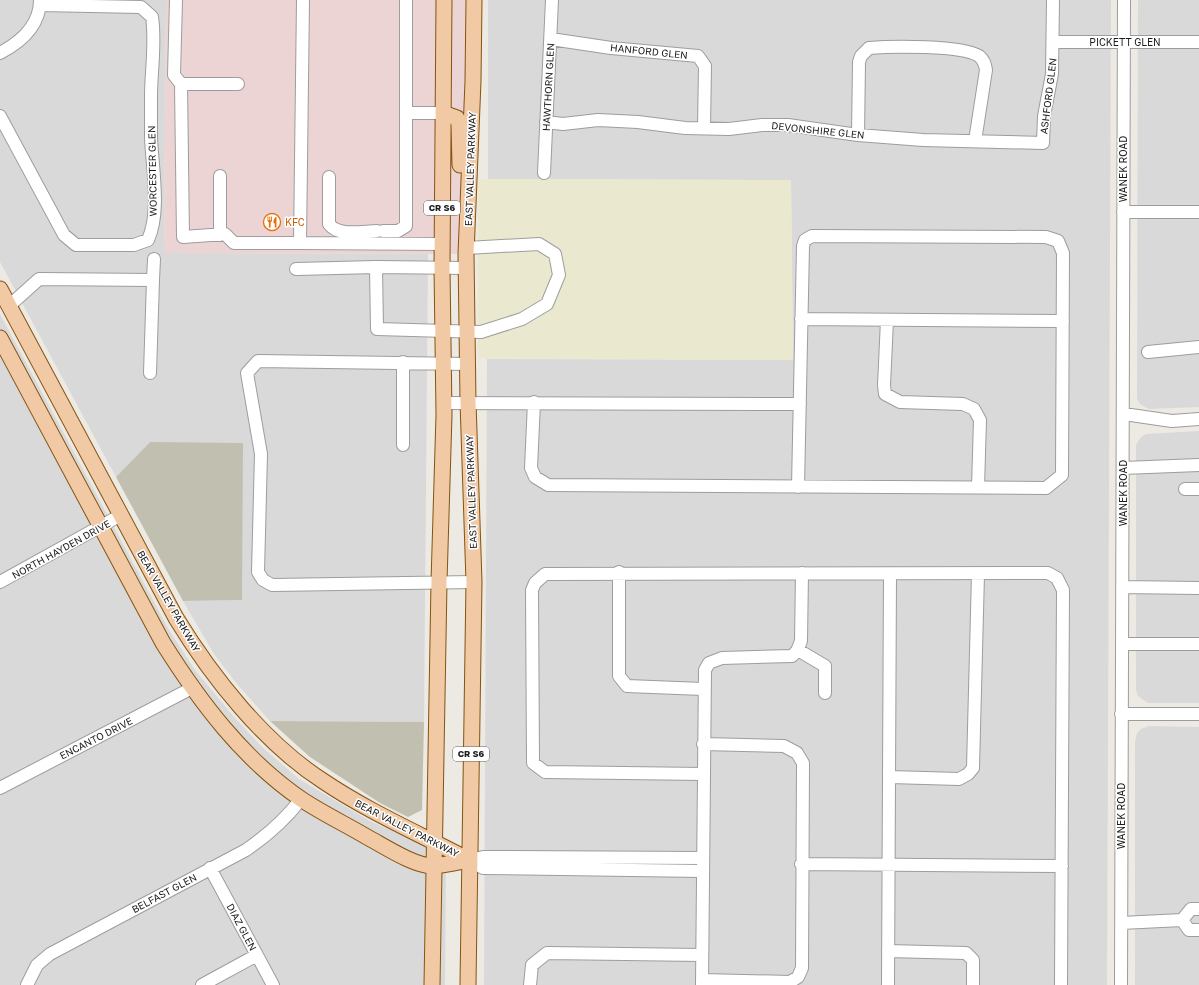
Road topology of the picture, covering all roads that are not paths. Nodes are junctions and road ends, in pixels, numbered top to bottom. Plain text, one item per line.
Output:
1 (176, 0) edge
2 (303, 0) edge
3 (406, 0) edge
4 (444, 0) edge
5 (474, 0) edge
6 (552, 0) edge
7 (1053, 0) edge
8 (1124, 0) edge
9 (40, 2) edge
10 (551, 39) junction
11 (1199, 40) edge
12 (1053, 42) junction
13 (1124, 42) junction
14 (0, 53) edge
15 (181, 84) junction
16 (238, 84) dead end
17 (406, 113) junction
18 (443, 113) junction
19 (0, 116) edge
20 (546, 122) junction
21 (704, 128) junction
22 (3, 129) edge
23 (858, 135) junction
24 (975, 141) junction
25 (1043, 143) joint
26 (544, 173) dead end
27 (220, 176) dead end
28 (329, 177) dead end
29 (469, 182) junction
30 (1123, 212) junction
31 (1199, 212) edge
32 (220, 235) junction
33 (300, 243) junction
34 (442, 244) junction
35 (467, 248) junction
36 (154, 259) dead end
37 (376, 267) junction
38 (442, 268) junction
39 (467, 268) junction
40 (296, 269) dead end
41 (153, 280) junction
42 (0, 289) edge
43 (9, 306) junction
44 (801, 318) junction
45 (887, 320) junction
46 (1063, 321) junction
47 (443, 331) junction
48 (468, 332) junction
49 (0, 338) edge
50 (1199, 347) edge
51 (1148, 352) dead end
52 (404, 362) junction
53 (444, 363) junction
54 (467, 364) junction
55 (150, 373) dead end
56 (468, 402) junction
57 (534, 402) junction
58 (444, 403) junction
59 (800, 404) junction
60 (1124, 414) junction
61 (1199, 419) edge
62 (403, 445) dead end
63 (1199, 465) edge
64 (1123, 468) junction
65 (798, 487) junction
66 (978, 487) junction
67 (1185, 489) dead end
68 (1199, 489) edge
69 (121, 515) junction
70 (100, 527) junction
71 (619, 572) junction
72 (802, 572) junction
73 (890, 574) junction
74 (978, 574) junction
75 (0, 582) edge
76 (439, 582) junction
77 (474, 582) junction
78 (1122, 587) junction
79 (1199, 588) edge
80 (1122, 644) junction
81 (1199, 644) edge
82 (798, 650) junction
83 (192, 688) junction
84 (703, 689) junction
85 (825, 692) dead end
86 (1121, 714) junction
87 (1199, 714) edge
88 (703, 744) junction
89 (704, 774) junction
90 (890, 777) junction
91 (0, 788) edge
92 (301, 799) junction
93 (433, 841) junction
94 (702, 858) junction
95 (470, 860) junction
96 (618, 863) junction
97 (801, 864) junction
98 (889, 864) junction
99 (433, 866) junction
100 (1062, 866) junction
101 (210, 868) junction
102 (702, 871) junction
103 (1199, 910) edge
104 (1182, 920) junction
105 (1121, 923) junction
106 (1199, 930) edge
107 (888, 951) junction
108 (257, 955) junction
109 (702, 955) junction
110 (702, 983) edge
111 (27, 985) edge
112 (202, 985) edge
113 (273, 985) edge
114 (432, 985) edge
115 (468, 985) edge
116 (530, 985) edge
117 (888, 985) edge
118 (973, 985) edge
119 (1062, 985) edge
120 (1121, 985) edge

1 - 15 street
2 - 33 street
3 - 17 street
4 - 18 main road, CR S6
5 - 29 main road, EAST VALLEY PARKWAY / CR S6
6 - 10 street, HAWTHORN GLEN
7 - 12 street, ASHFORD GLEN
8 - 13 street, WANEK ROAD
9 - 14 street
9 - 22 street, WORCESTER GLEN
10 - 20 street, HAWTHORN GLEN
10 - 21 street, HANFORD GLEN
11 - 13 street, PICKETT GLEN
12 - 13 street, PICKETT GLEN
12 - 25 street, ASHFORD GLEN
13 - 30 street, WANEK ROAD
15 - 16 street
15 - 32 street
17 - 18 street
17 - 28 street
18 - 29 main road
18 - 34 main road, CR S6
19 - 22 street, WORCESTER GLEN
20 - 21 street, DEVONSHIRE GLEN
20 - 26 street, HAWTHORN GLEN
21 - 23 street, DEVONSHIRE GLEN
23 - 24 street, DEVONSHIRE GLEN
23 - 24 street
24 - 25 street, DEVONSHIRE GLEN
27 - 32 street
29 - 35 main road, EAST VALLEY PARKWAY / CR S6
30 - 31 street
30 - 60 street, WANEK ROAD
32 - 33 street
33 - 34 street
34 - 38 main road, CR S6
35 - 39 main road, EAST VALLEY PARKWAY / CR S6
35 - 48 street
36 - 41 street
37 - 38 street
37 - 40 street
37 - 47 street
38 - 39 street
38 - 47 main road, CR S6
39 - 48 main road, EAST VALLEY PARKWAY / CR S6
41 - 43 street
41 - 55 street
42 - 43 main road, BEAR VALLEY PARKWAY
43 - 69 main road, BEAR VALLEY PARKWAY
44 - 45 street
44 - 46 street
44 - 59 street
45 - 46 street
45 - 66 street
46 - 66 street
47 - 48 street
47 - 53 main road, CR S6
48 - 54 main road, EAST VALLEY PARKWAY / CR S6
49 - 70 main road, BEAR VALLEY PARKWAY
50 - 51 street
52 - 53 street
52 - 62 street
52 - 76 street
53 - 54 street
53 - 58 main road, CR S6
54 - 56 main road, EAST VALLEY PARKWAY / CR S6
56 - 57 street
56 - 58 street
56 - 77 main road, EAST VALLEY PARKWAY / CR S6
57 - 59 street
57 - 65 street
58 - 76 main road, CR S6
59 - 65 street
60 - 61 street
60 - 64 street, WANEK ROAD
63 - 64 street
64 - 78 street, WANEK ROAD
65 - 66 street
67 - 68 street
69 - 70 street, NORTH HAYDEN DRIVE
69 - 93 main road, BEAR VALLEY PARKWAY
70 - 75 street, NORTH HAYDEN DRIVE
70 - 83 main road, BEAR VALLEY PARKWAY
71 - 72 street
71 - 84 street
71 - 89 street
72 - 73 street
72 - 82 street
73 - 74 street
73 - 90 street
74 - 90 street
74 - 100 street
76 - 77 street
76 - 93 main road, CR S6
77 - 95 main road, EAST VALLEY PARKWAY / CR S6
78 - 79 street
78 - 80 street, WANEK ROAD
80 - 81 street
80 - 86 street, WANEK ROAD
82 - 84 street
82 - 85 street
83 - 91 street, ENCANTO DRIVE
83 - 92 main road, BEAR VALLEY PARKWAY
84 - 88 street
86 - 87 street
86 - 105 street, WANEK ROAD
88 - 89 street
88 - 97 street
89 - 94 street
90 - 98 street
92 - 99 main road, BEAR VALLEY PARKWAY
92 - 101 street, BELFAST GLEN
93 - 95 main road, BEAR VALLEY PARKWAY
93 - 99 main road, CR S6
94 - 96 street
94 - 102 street
95 - 96 street
95 - 99 main road, BEAR VALLEY PARKWAY
95 - 115 main road, EAST VALLEY PARKWAY / CR S6
96 - 102 street
97 - 98 street
97 - 110 street
98 - 100 street
98 - 107 street
99 - 114 main road, CR S6
100 - 119 street
101 - 108 street, DIAZ GLEN
101 - 111 street, BELFAST GLEN
102 - 109 street
103 - 104 street
104 - 105 street
104 - 106 street
105 - 120 street, WANEK ROAD
107 - 117 street
107 - 118 street
108 - 112 street
108 - 113 street, DIAZ GLEN
109 - 110 street
109 - 116 street

